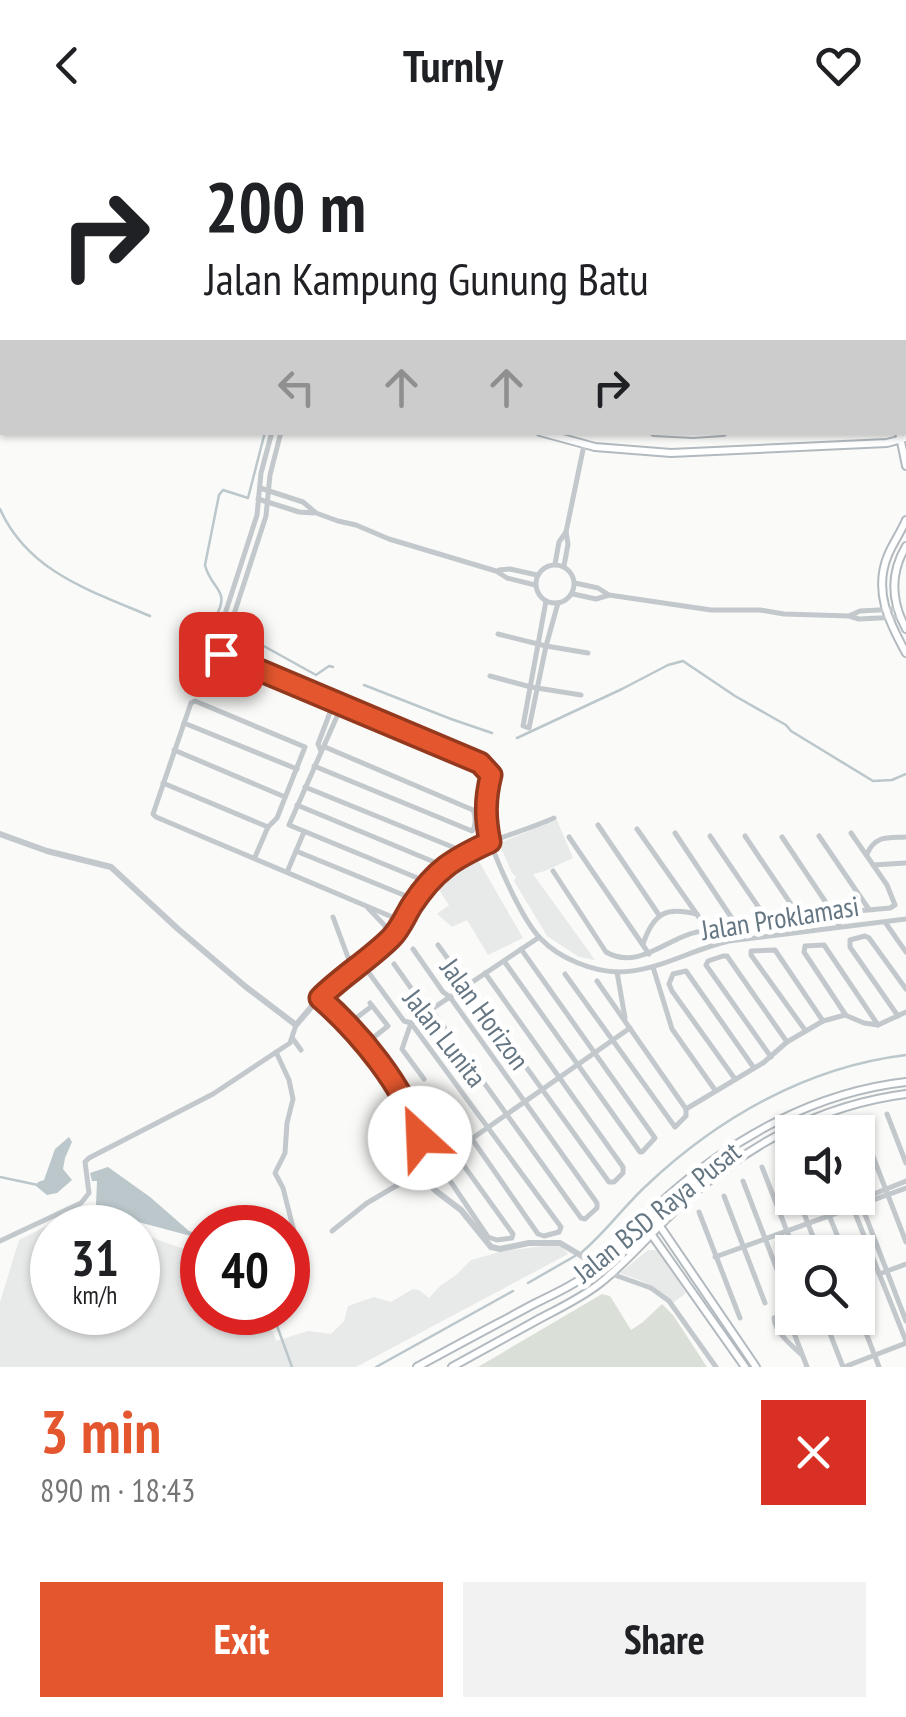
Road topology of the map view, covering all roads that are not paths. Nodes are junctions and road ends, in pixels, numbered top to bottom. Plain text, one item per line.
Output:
1 (271, 435) edge
2 (281, 435) edge
3 (550, 435) edge
4 (674, 435) edge
5 (693, 435) edge
6 (902, 436) edge
7 (584, 445) junction
8 (695, 452) junction
9 (671, 454) junction
10 (906, 466) edge
11 (260, 488) junction
12 (268, 491) junction
13 (258, 499) junction
14 (267, 502) junction
15 (316, 513) junction
16 (906, 522) edge
17 (566, 532) junction
18 (905, 550) edge
19 (555, 564) junction
20 (564, 566) junction
21 (496, 571) junction
22 (537, 576) junction
23 (574, 583) junction
24 (536, 585) junction
25 (572, 594) junction
26 (609, 594) junction
27 (546, 601) junction
28 (558, 603) junction
29 (899, 614) junction
30 (887, 615) junction
31 (906, 629) edge
32 (498, 634) dead end
33 (198, 644) dead end
34 (543, 645) junction
35 (213, 651) junction
36 (588, 653) dead end
37 (906, 653) edge
38 (221, 654) junction
39 (490, 676) dead end
40 (534, 688) junction
41 (580, 695) dead end
42 (334, 702) junction
43 (342, 705) junction
44 (184, 722) junction
45 (526, 727) dead end
46 (323, 749) junction
47 (174, 750) junction
48 (313, 768) junction
49 (297, 769) junction
50 (309, 778) junction
51 (163, 783) junction
52 (305, 787) junction
53 (285, 797) junction
54 (297, 805) junction
55 (554, 818) dead end
56 (598, 825) dead end
57 (268, 827) junction
58 (637, 829) dead end
59 (304, 832) junction
60 (676, 833) dead end
61 (850, 833) dead end
62 (0, 834) edge
63 (710, 836) dead end
64 (745, 836) dead end
65 (819, 836) dead end
66 (569, 837) dead end
67 (782, 837) dead end
68 (906, 837) edge
69 (490, 842) junction
70 (296, 851) junction
71 (866, 855) junction
72 (255, 858) junction
73 (904, 862) edge
74 (873, 865) junction
75 (553, 871) dead end
76 (287, 872) junction
77 (365, 904) junction
78 (869, 909) junction
79 (832, 912) junction
80 (696, 914) junction
81 (659, 916) junction
82 (334, 917) dead end
83 (398, 918) dead end
84 (802, 919) junction
85 (906, 919) edge
86 (886, 922) junction
87 (836, 928) junction
88 (708, 930) junction
89 (390, 931) dead end
90 (539, 938) junction
91 (643, 944) junction
92 (438, 945) dead end
93 (413, 949) dead end
94 (521, 950) junction
95 (906, 952) edge
96 (649, 954) junction
97 (504, 961) junction
98 (394, 964) dead end
99 (352, 968) junction
100 (652, 968) junction
101 (617, 972) junction
102 (369, 973) dead end
103 (485, 974) junction
104 (566, 974) dead end
105 (597, 981) dead end
106 (468, 986) junction
107 (906, 989) edge
108 (450, 997) junction
109 (320, 998) junction
110 (431, 1010) junction
111 (906, 1012) edge
112 (845, 1015) junction
113 (898, 1016) junction
114 (823, 1021) junction
115 (411, 1024) junction
116 (878, 1024) junction
117 (296, 1025) junction
118 (347, 1025) junction
119 (628, 1025) junction
120 (805, 1030) junction
121 (293, 1039) junction
122 (613, 1040) junction
123 (787, 1042) junction
124 (364, 1045) junction
125 (301, 1050) dead end
126 (276, 1052) junction
127 (595, 1053) junction
128 (772, 1057) junction
129 (578, 1065) junction
130 (754, 1068) junction
131 (560, 1078) junction
132 (424, 1079) dead end
133 (735, 1079) junction
134 (906, 1082) edge
135 (543, 1090) junction
136 (715, 1090) junction
137 (906, 1094) edge
138 (525, 1102) junction
139 (686, 1109) junction
140 (508, 1114) junction
141 (887, 1114) dead end
142 (489, 1127) junction
143 (420, 1138) junction
144 (472, 1139) junction
145 (387, 1152) dead end
146 (454, 1152) junction
147 (875, 1161) edge
148 (906, 1163) edge
149 (762, 1167) dead end
150 (418, 1172) junction
151 (743, 1181) dead end
152 (906, 1184) edge
153 (887, 1192) junction
154 (875, 1195) edge
155 (724, 1196) dead end
156 (287, 1205) edge
157 (651, 1212) junction
158 (699, 1212) dead end
159 (805, 1215) edge
160 (829, 1215) joint
161 (860, 1215) edge
162 (642, 1221) junction
163 (808, 1223) junction
164 (661, 1226) junction
165 (332, 1231) dead end
166 (786, 1231) junction
167 (654, 1235) junction
168 (788, 1235) edge
169 (813, 1235) edge
170 (837, 1235) edge
171 (0, 1240) edge
172 (765, 1240) junction
173 (906, 1242) edge
174 (743, 1247) junction
175 (716, 1257) junction
176 (906, 1264) edge
177 (598, 1265) junction
178 (775, 1265) edge
179 (883, 1273) junction
180 (612, 1274) junction
181 (765, 1304) dead end
182 (740, 1318) dead end
183 (906, 1321) edge
184 (831, 1335) edge
185 (867, 1335) edge
186 (906, 1342) edge
187 (802, 1355) junction
188 (874, 1355) junction
189 (417, 1367) edge
190 (452, 1367) edge
191 (716, 1367) edge
192 (745, 1367) edge
193 (756, 1367) edge
194 (807, 1367) edge
195 (843, 1367) edge
196 (878, 1367) edge

1 - 11 street
2 - 12 street
3 - 7 main road
4 - 9 main road
5 - 8 main road
6 - 8 main road
6 - 10 main road
7 - 9 main road
7 - 17 street
8 - 9 main road
11 - 12 street
11 - 13 street
12 - 14 street
12 - 15 street
13 - 14 street
13 - 35 street
14 - 15 street
14 - 38 street
15 - 21 street
16 - 30 main road
17 - 19 street
17 - 20 street
18 - 29 main road
19 - 20 street
19 - 22 street
20 - 23 street
21 - 22 street
21 - 24 street
22 - 24 street
23 - 25 street
23 - 26 street
24 - 27 street
25 - 26 street
25 - 28 street
26 - 30 street
27 - 28 street
27 - 34 street
28 - 34 street
29 - 30 street
29 - 31 main road
30 - 37 main road
32 - 34 street
33 - 35 street
34 - 36 street
34 - 40 street
35 - 38 street
38 - 42 street
39 - 40 street
40 - 41 street
40 - 45 street
42 - 43 street
42 - 46 street
43 - 46 street
43 - 69 street, Jalan Proklamasi
44 - 47 street
44 - 49 street
44 - 49 street
46 - 48 street
46 - 48 street
47 - 51 street
47 - 53 street
48 - 49 street
48 - 50 street
49 - 50 street
49 - 53 street
50 - 52 street
51 - 57 street
51 - 72 street
52 - 54 street
52 - 54 street
53 - 57 street
54 - 59 street
55 - 69 street
56 - 81 street
57 - 72 street
58 - 80 street
59 - 70 street
59 - 70 street
60 - 88 street
61 - 71 street
62 - 117 street
63 - 84 street
64 - 84 street
65 - 78 street
66 - 91 street
67 - 79 street
68 - 71 street
69 - 90 street, Jalan Proklamasi
69 - 99 street
70 - 76 street
71 - 74 street
72 - 76 street
73 - 74 street
74 - 78 street
75 - 96 street
76 - 77 street
77 - 83 street
77 - 89 street
78 - 79 street
79 - 84 street
79 - 87 street
80 - 81 street
80 - 88 street
81 - 91 street
82 - 99 street
85 - 86 street, Jalan Proklamasi
86 - 87 street, Jalan Proklamasi
86 - 95 street
87 - 100 street, Jalan Proklamasi
88 - 96 street
90 - 94 street
90 - 101 street, Jalan Proklamasi
91 - 96 street
92 - 106 street
93 - 108 street, Jalan Horizon
94 - 97 street
94 - 127 street
97 - 103 street
97 - 129 street
98 - 110 street
99 - 109 street
100 - 101 street, Jalan Proklamasi
100 - 136 street
101 - 119 street
102 - 115 street, Jalan Lunita
103 - 106 street
103 - 131 street
104 - 122 street
105 - 119 street
106 - 108 street
106 - 135 street
107 - 113 street
108 - 110 street
108 - 138 street, Jalan Horizon
109 - 117 street
109 - 118 street
110 - 115 street
110 - 140 street
111 - 113 street
112 - 114 street
112 - 116 street
112 - 116 street
113 - 116 street
114 - 120 street
114 - 120 street
115 - 132 street
115 - 142 street, Jalan Lunita
117 - 121 street
118 - 124 street
118 - 124 street
119 - 122 street
119 - 139 street
120 - 123 street
121 - 125 street
121 - 126 street
122 - 127 street
122 - 139 street
123 - 128 street
123 - 128 street
124 - 143 street
126 - 156 street
126 - 171 street
127 - 129 street
127 - 129 street
128 - 130 street
129 - 131 street
130 - 133 street
130 - 133 street
131 - 135 street
131 - 135 street
133 - 136 street
134 - 157 main road, Jalan BSD Raya Pusat
135 - 138 street
136 - 139 street
137 - 164 main road, Jalan BSD Raya Pusat
138 - 140 street
138 - 140 street, Jalan Horizon
140 - 142 street
141 - 148 street
142 - 144 street
142 - 144 street, Jalan Lunita
143 - 145 street
143 - 150 street
144 - 146 street
146 - 146 street
147 - 153 street
149 - 166 street
150 - 165 street
150 - 177 street
151 - 172 street
152 - 153 street
153 - 154 street
153 - 173 street
155 - 174 street
157 - 162 main road, Jalan BSD Raya Pusat
157 - 164 main road
158 - 175 street
159 - 163 street
160 - 163 street
160 - 170 street
161 - 179 street
162 - 167 main road
162 - 177 main road, Jalan BSD Raya Pusat
163 - 166 street
163 - 169 street
164 - 167 main road, Jalan BSD Raya Pusat
164 - 193 main road
166 - 168 street
166 - 172 street
167 - 180 main road, Jalan BSD Raya Pusat
167 - 192 main road
172 - 174 street
172 - 178 street
174 - 175 street
174 - 181 street
175 - 182 street
176 - 179 street
177 - 180 street
177 - 189 main road, Jalan BSD Raya Pusat
179 - 183 street
179 - 186 street
180 - 190 main road, Jalan BSD Raya Pusat
180 - 191 street
184 - 195 street
185 - 188 street
186 - 188 street
187 - 187 street
187 - 194 street
188 - 195 street
188 - 196 street

